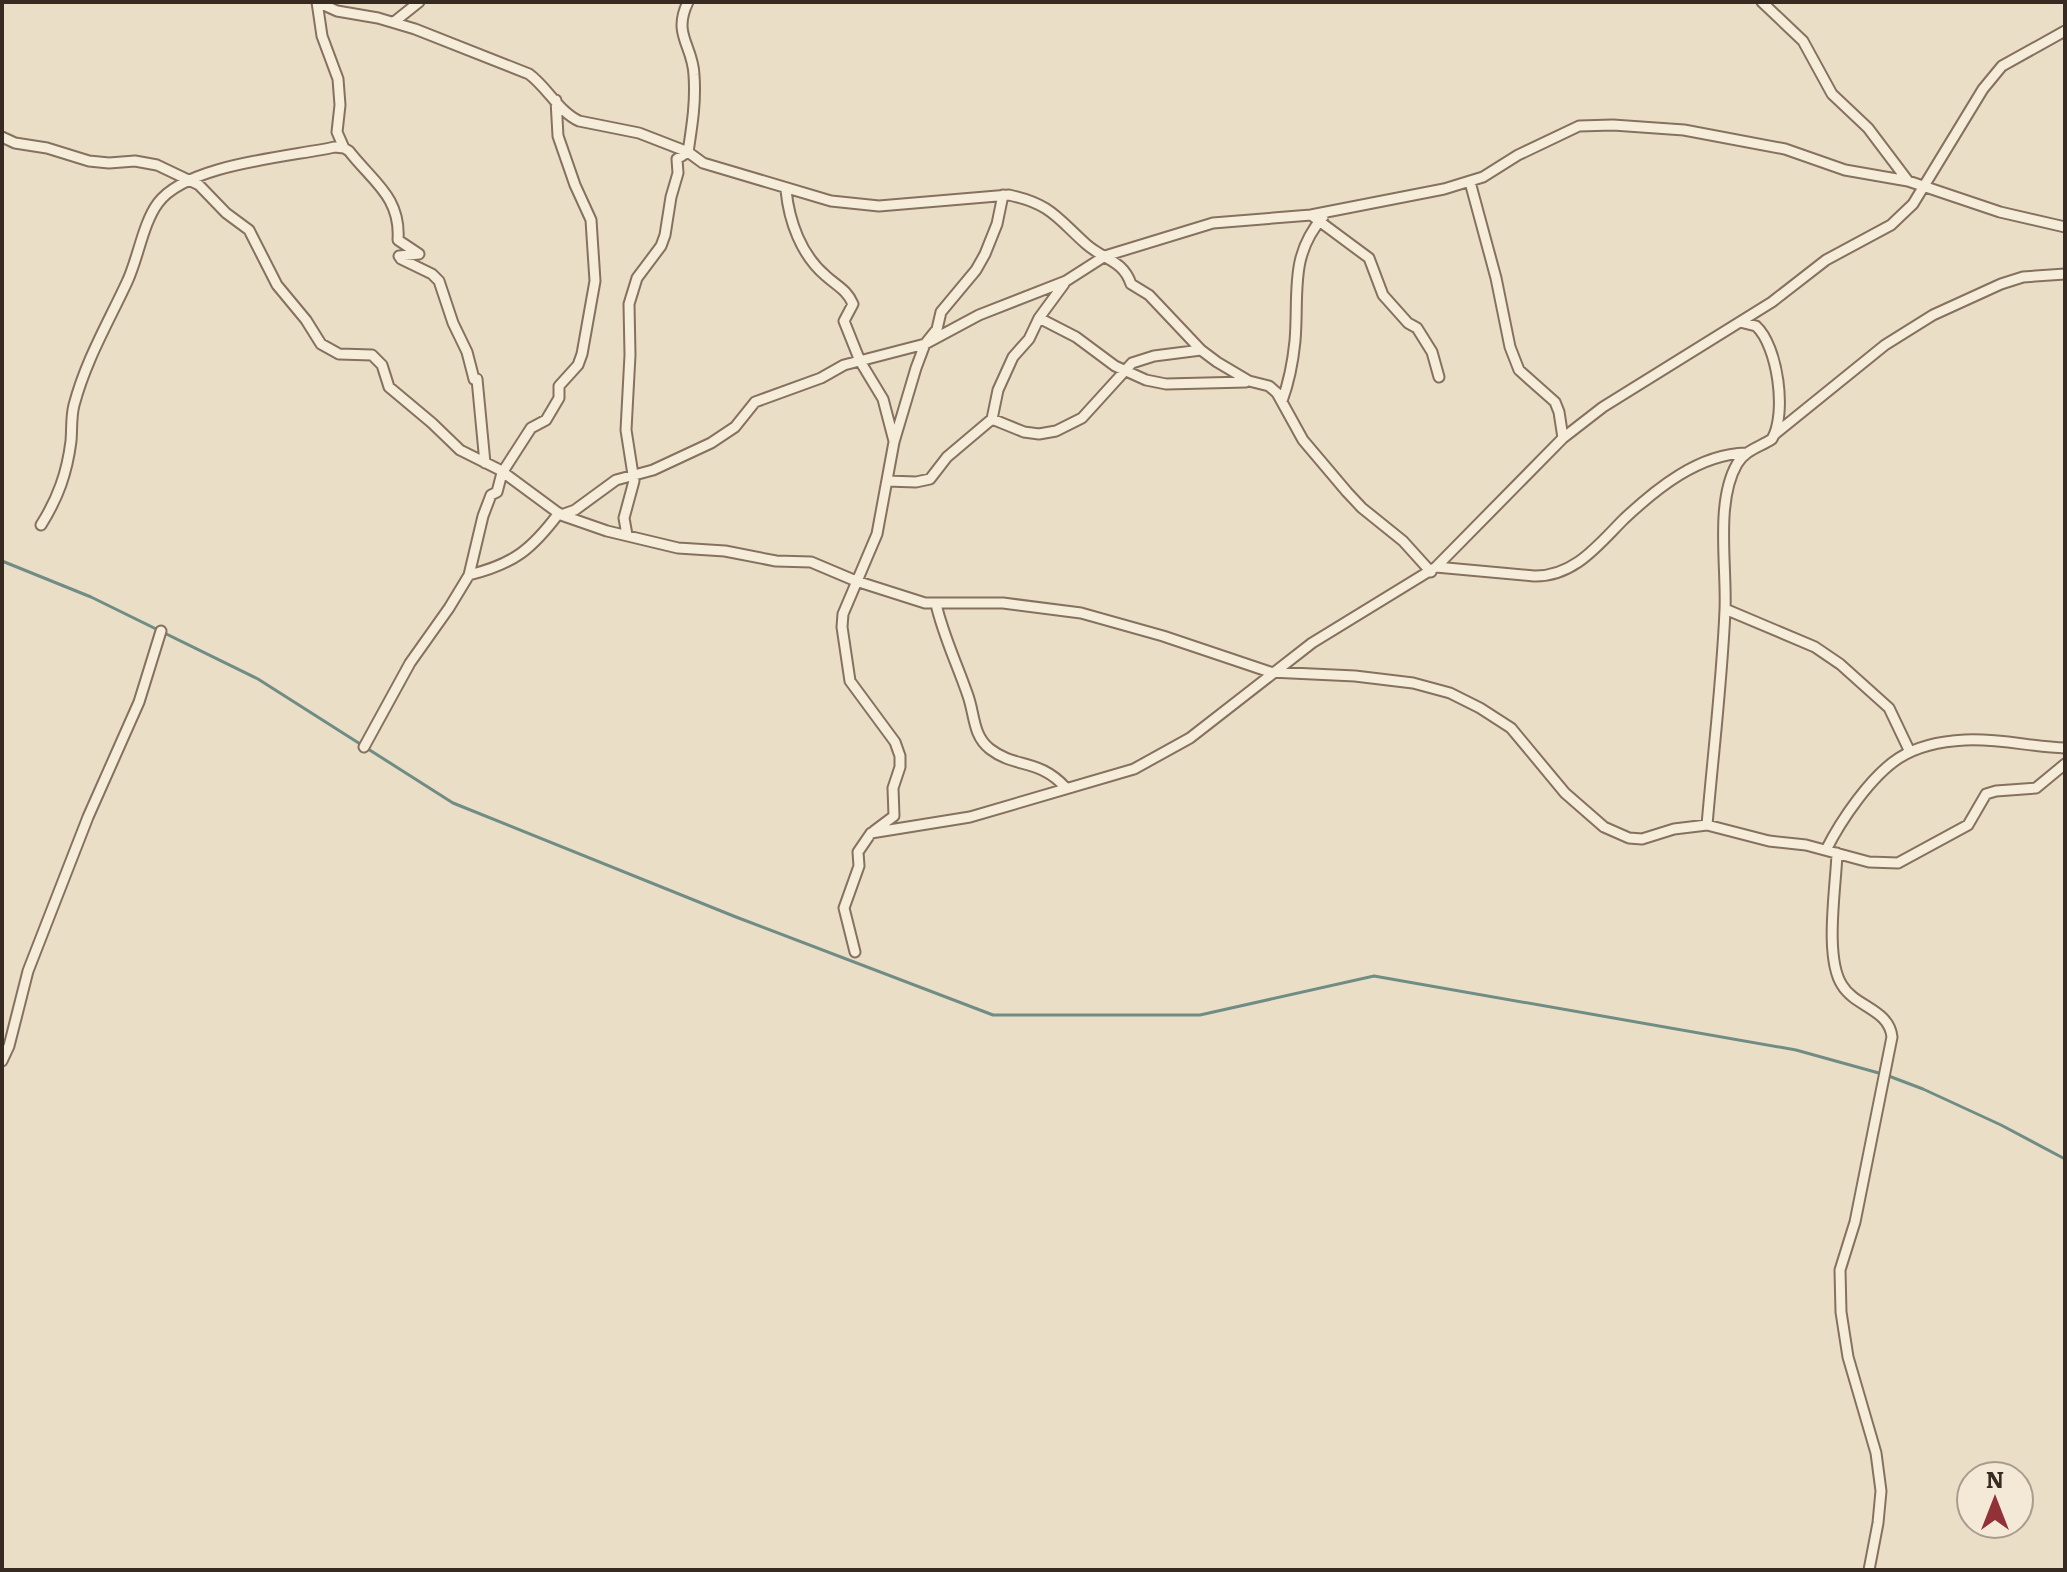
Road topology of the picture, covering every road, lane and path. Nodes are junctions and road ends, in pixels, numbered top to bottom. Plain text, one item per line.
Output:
1 (317, 2) edge
2 (419, 2) edge
3 (688, 2) edge
4 (1762, 2) edge
5 (394, 22) junction
6 (2065, 31) edge
7 (556, 100) junction
8 (2, 137) edge
9 (344, 148) junction
10 (688, 152) junction
11 (190, 180) junction
12 (1908, 181) junction
13 (1470, 182) junction
14 (1925, 186) junction
15 (786, 190) junction
16 (1003, 195) junction
17 (1316, 217) junction
18 (2065, 227) edge
19 (1105, 256) junction
20 (2065, 274) edge
21 (1066, 281) junction
22 (1039, 318) junction
23 (1740, 322) junction
24 (925, 344) junction
25 (1201, 350) junction
26 (860, 361) junction
27 (1124, 370) junction
28 (1439, 377) dead end
29 (1249, 381) junction
30 (1282, 401) junction
31 (992, 419) junction
32 (1775, 434) junction
33 (1563, 438) junction
34 (894, 442) junction
35 (1746, 453) junction
36 (485, 463) junction
37 (502, 473) junction
38 (633, 474) junction
39 (887, 481) junction
40 (560, 514) junction
41 (41, 525) dead end
42 (627, 535) junction
43 (1433, 569) junction
44 (469, 575) junction
45 (856, 581) junction
46 (936, 604) junction
47 (1725, 609) junction
48 (161, 631) dead end
49 (1275, 673) junction
50 (364, 747) dead end
51 (2065, 748) edge
52 (1910, 752) junction
53 (2065, 764) edge
54 (1066, 788) junction
55 (1707, 825) junction
56 (871, 833) junction
57 (1826, 850) junction
58 (1837, 853) junction
59 (855, 952) dead end
60 (2, 1061) edge
61 (1869, 1570) edge

1 - 5 street
1 - 9 street
2 - 5 street
3 - 10 street
4 - 12 street
5 - 7 street
6 - 14 street
7 - 10 street
7 - 37 street
8 - 11 street
9 - 11 street
9 - 36 street
10 - 15 street
10 - 38 street
11 - 36 street
11 - 41 street
12 - 13 street
12 - 14 street
13 - 17 street
13 - 33 street
14 - 18 street
14 - 23 street
15 - 16 street
15 - 26 street
16 - 19 street
16 - 24 street
17 - 19 street
17 - 28 street
17 - 30 street
19 - 21 street
19 - 25 street
20 - 32 street
21 - 22 street
21 - 24 street
22 - 27 street
22 - 31 street
23 - 32 street
23 - 33 street
24 - 26 street
24 - 34 street
25 - 27 street
25 - 29 street
26 - 34 street
26 - 38 street
27 - 29 street
27 - 31 street
29 - 30 street
30 - 43 street
31 - 39 street
32 - 35 street
33 - 43 street
34 - 39 street
35 - 43 street
35 - 47 street
36 - 37 street
37 - 40 street
37 - 44 street
38 - 40 street
38 - 42 street
39 - 45 street
40 - 42 street
40 - 44 street
42 - 45 street
43 - 49 street
44 - 50 street
45 - 46 street
45 - 56 street
46 - 49 street
46 - 54 street
47 - 52 street
47 - 55 street
48 - 60 street
49 - 54 street
49 - 55 street
51 - 52 street
52 - 57 street
53 - 58 street
54 - 56 street
55 - 57 street
56 - 59 street
57 - 58 street
58 - 61 street

